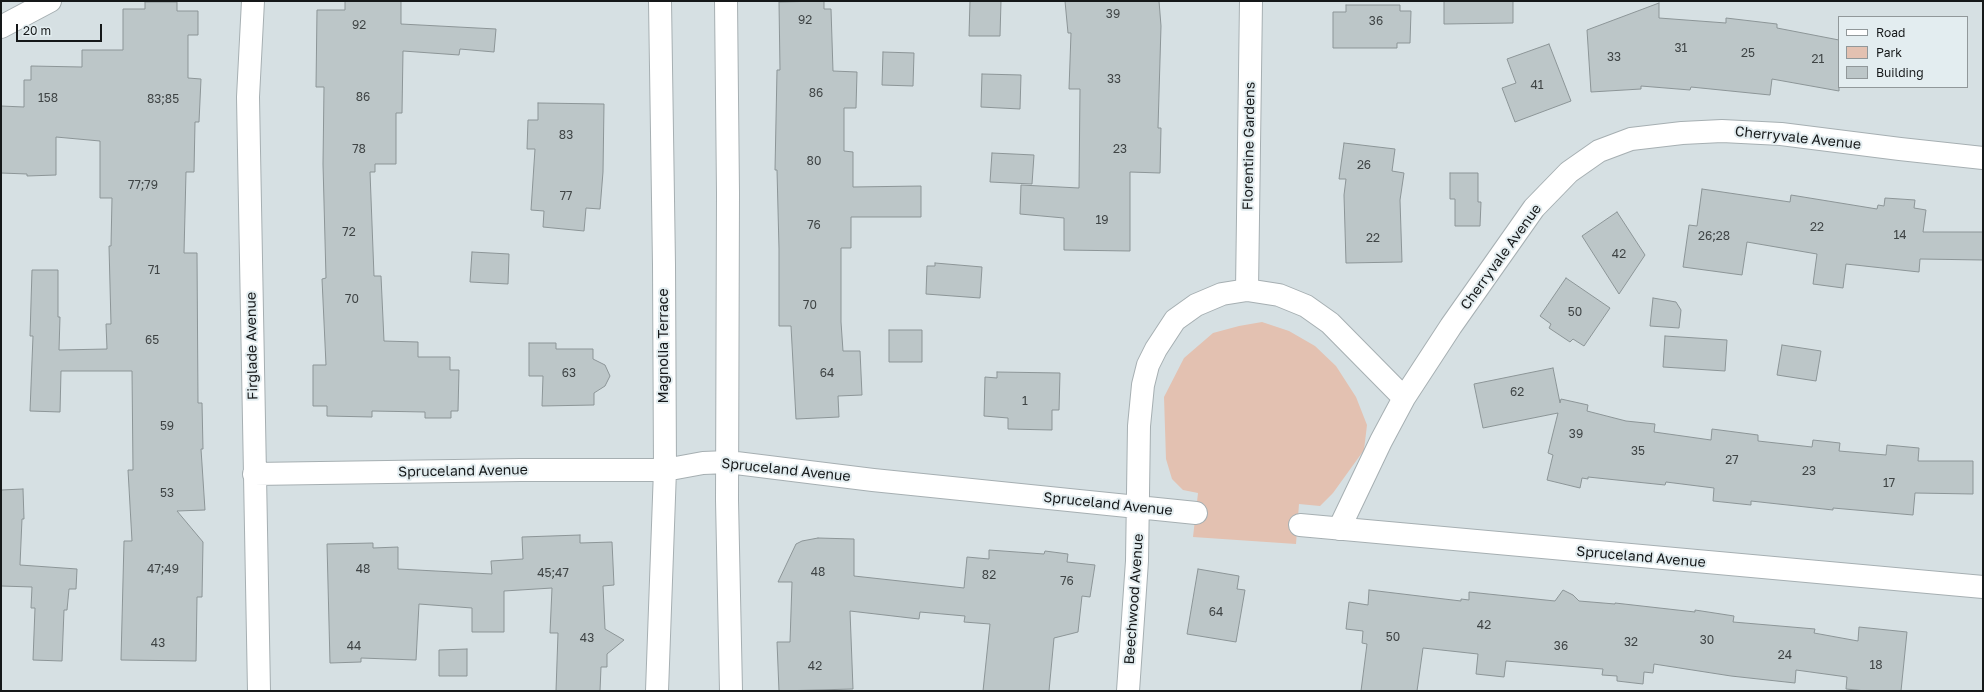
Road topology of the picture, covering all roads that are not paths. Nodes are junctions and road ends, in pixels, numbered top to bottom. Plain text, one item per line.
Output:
1 (50, 1) edge
2 (253, 1) edge
3 (660, 1) edge
4 (726, 1) edge
5 (1251, 1) edge
6 (1, 27) edge
7 (1983, 158) edge
8 (1247, 290) junction
9 (1404, 398) junction
10 (728, 462) junction
11 (665, 470) junction
12 (254, 474) junction
13 (1139, 508) junction
14 (1196, 513) dead end
15 (1300, 525) dead end
16 (1339, 529) junction
17 (1983, 587) edge
18 (259, 691) edge
19 (657, 691) edge
20 (731, 691) edge
21 (1128, 691) edge

1 - 6 street
2 - 12 street, Firglade Avenue
3 - 11 street, Magnolia Terrace
4 - 10 street
5 - 8 street, Florentine Gardens
7 - 9 street, Cherryvale Avenue
8 - 9 street, Beechwood Avenue
8 - 13 street, Beechwood Avenue
9 - 16 street, Cherryvale Avenue
10 - 11 street, Spruceland Avenue
10 - 13 street, Spruceland Avenue
10 - 20 street
11 - 12 street, Spruceland Avenue
11 - 19 street, Magnolia Terrace
12 - 18 street, Firglade Avenue
13 - 14 street, Spruceland Avenue
13 - 21 street, Beechwood Avenue
15 - 16 street, Spruceland Avenue
16 - 17 street, Spruceland Avenue

